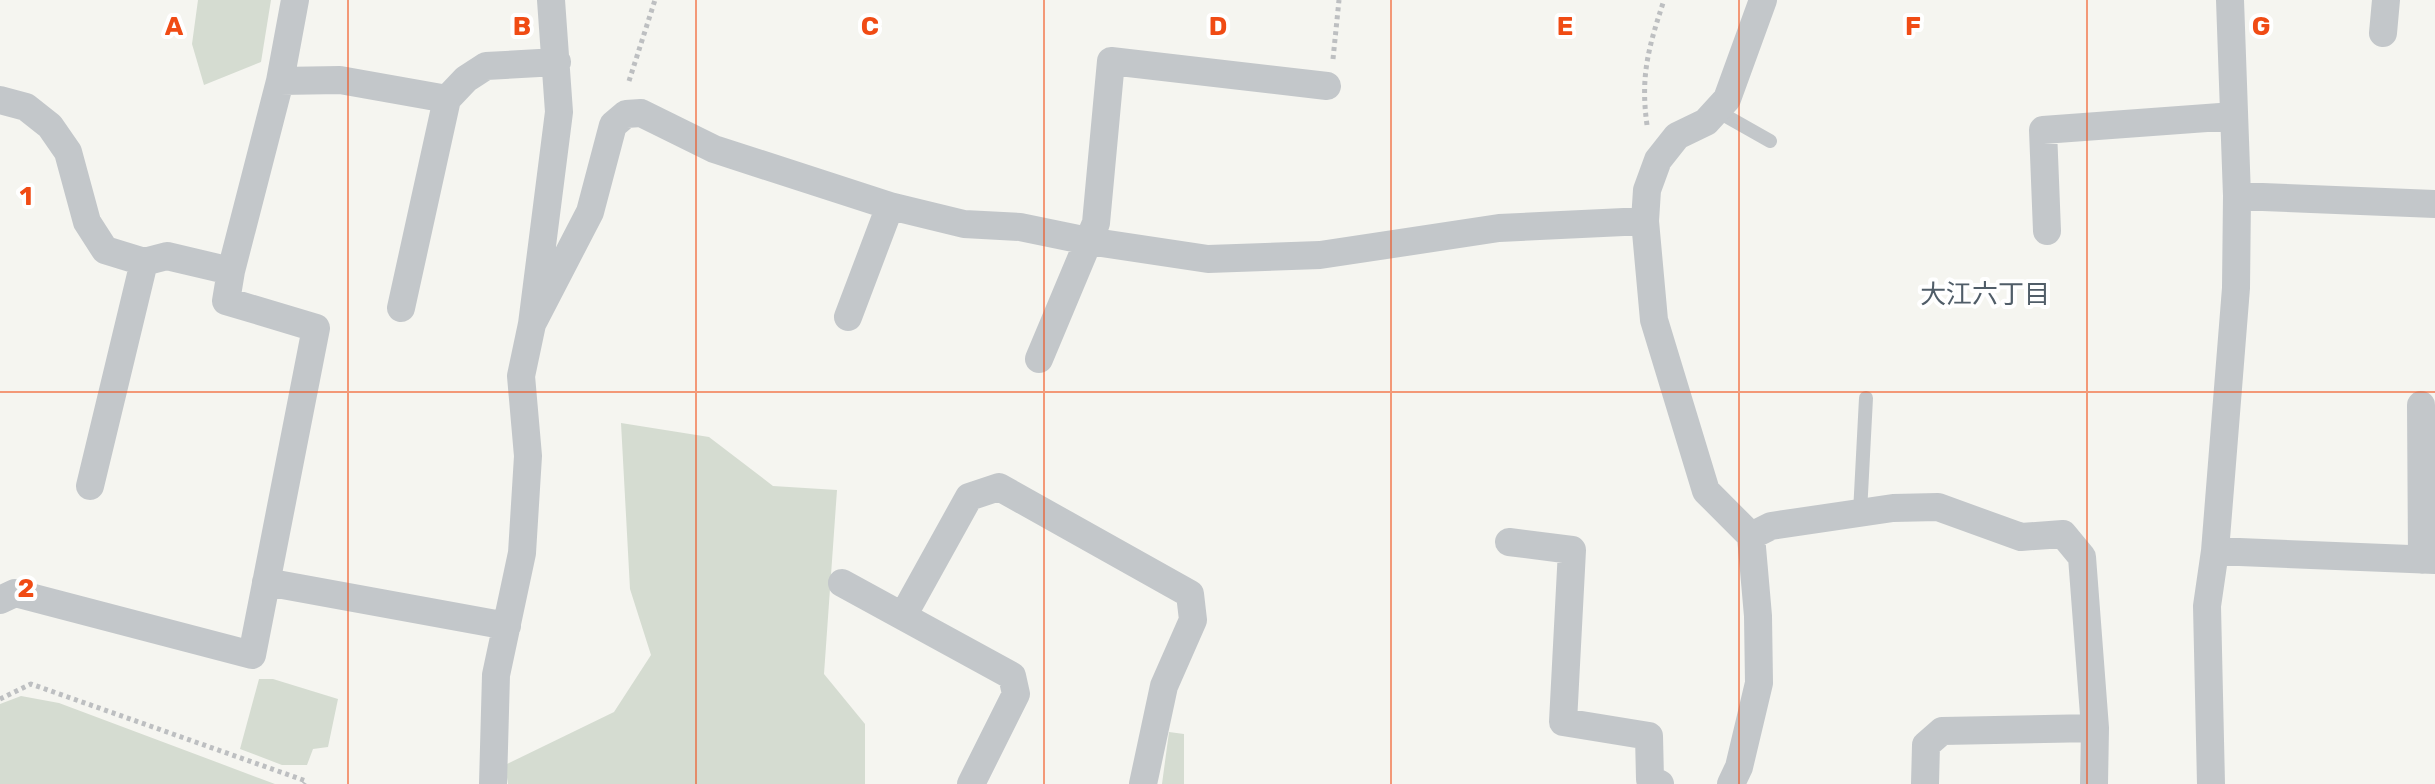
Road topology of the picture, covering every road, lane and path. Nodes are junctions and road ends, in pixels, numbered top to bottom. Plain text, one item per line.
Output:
1 (295, 0) edge
2 (551, 0) edge
3 (655, 0) edge
4 (1339, 0) edge
5 (1664, 0) edge
6 (1763, 0) edge
7 (2230, 0) edge
8 (2386, 0) edge
9 (2383, 33) dead end
10 (557, 62) junction
11 (280, 81) junction
12 (1327, 86) joint
13 (447, 99) junction
14 (0, 100) edge
15 (1717, 111) junction
16 (626, 114) junction
17 (2234, 116) junction
18 (1770, 141) dead end
19 (1663, 154) junction
20 (2237, 196) junction
21 (2435, 204) edge
22 (890, 206) junction
23 (1645, 221) junction
24 (2047, 231) dead end
25 (1088, 241) junction
26 (144, 262) junction
27 (231, 271) junction
28 (401, 308) dead end
29 (848, 317) dead end
30 (532, 324) junction
31 (1039, 359) dead end
32 (1866, 398) dead end
33 (2421, 405) dead end
34 (90, 486) dead end
35 (1860, 513) junction
36 (1751, 536) junction
37 (1509, 542) dead end
38 (2215, 551) junction
39 (2429, 560) edge
40 (266, 582) junction
41 (842, 583) dead end
42 (0, 600) edge
43 (903, 616) junction
44 (507, 626) junction
45 (0, 699) edge
46 (2095, 728) junction
47 (304, 784) edge
48 (493, 784) edge
49 (971, 784) edge
50 (1143, 784) edge
51 (1660, 784) edge
52 (1731, 784) edge
53 (1925, 784) edge
54 (2094, 784) edge
55 (2211, 784) edge

1 - 11 street
2 - 10 street
3 - 16 path
4 - 12 path
5 - 19 path
6 - 15 street
7 - 17 street
8 - 9 street
10 - 13 street
10 - 30 street
11 - 13 street
11 - 27 street
12 - 25 street
13 - 28 street
14 - 26 street
15 - 18 lane
15 - 19 street
16 - 22 street
16 - 30 street
17 - 20 street
17 - 24 street
19 - 23 street
20 - 21 street
20 - 38 street
22 - 25 street
22 - 29 street
23 - 25 street
23 - 36 street
25 - 31 street
26 - 27 street
26 - 34 street
27 - 40 street
30 - 44 street
32 - 35 lane
33 - 39 street
35 - 36 street
35 - 46 street
36 - 52 street
37 - 51 street
38 - 39 street
38 - 55 street
40 - 42 street
40 - 44 street
41 - 43 street
43 - 49 street
43 - 50 street
44 - 48 street
45 - 47 path
46 - 53 street
46 - 54 street

